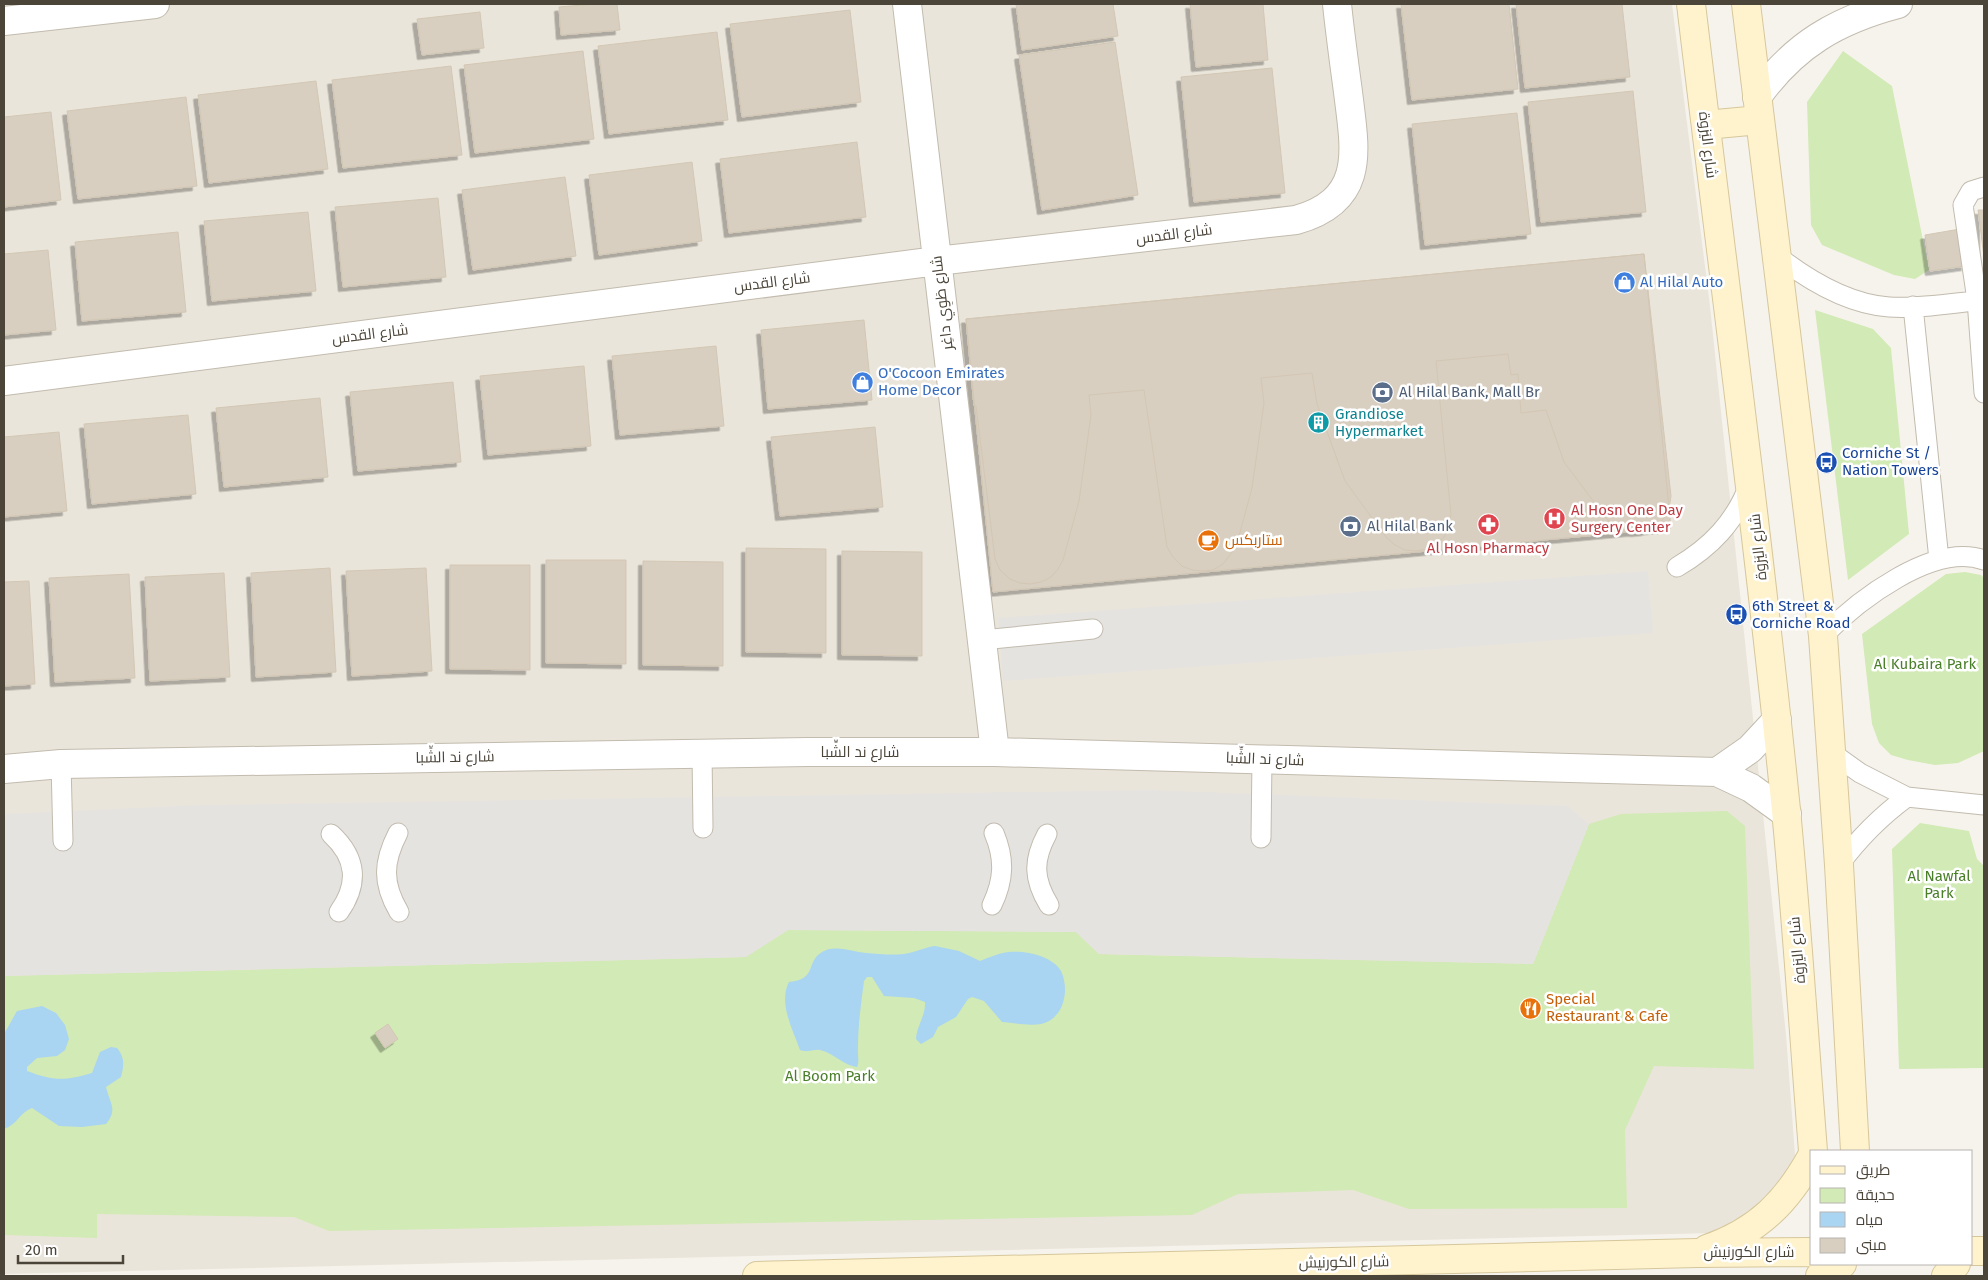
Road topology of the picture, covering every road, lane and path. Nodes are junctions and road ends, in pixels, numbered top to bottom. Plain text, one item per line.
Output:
1 (155, 4) edge
2 (907, 4) edge
3 (1337, 4) edge
4 (1691, 4) edge
5 (1746, 4) edge
6 (1898, 4) edge
7 (4, 21) edge
8 (1758, 108) junction
9 (1706, 126) junction
10 (1984, 186) edge
11 (1776, 255) junction
12 (937, 261) junction
13 (1981, 300) edge
14 (1913, 306) junction
15 (4, 381) edge
16 (1984, 393) edge
17 (1751, 479) junction
18 (1939, 560) junction
19 (1984, 560) edge
20 (1677, 567) dead end
21 (1093, 628) dead end
22 (1823, 636) junction
23 (982, 640) junction
24 (1777, 720) junction
25 (995, 752) junction
26 (702, 753) junction
27 (1832, 753) junction
28 (1262, 759) junction
29 (61, 764) junction
30 (4, 769) edge
31 (1717, 772) junction
32 (1907, 797) junction
33 (1984, 805) edge
34 (1786, 814) junction
35 (703, 828) dead end
36 (398, 833) dead end
37 (994, 833) dead end
38 (331, 834) dead end
39 (1048, 834) dead end
40 (1261, 838) dead end
41 (63, 841) dead end
42 (1839, 865) junction
43 (992, 905) dead end
44 (1048, 905) dead end
45 (339, 912) dead end
46 (398, 912) dead end
47 (1813, 1150) edge
48 (1855, 1150) edge
49 (1810, 1160) edge
50 (1810, 1252) edge
51 (1697, 1253) junction
52 (1959, 1265) edge
53 (757, 1276) edge
54 (1946, 1276) edge

1 - 7 street
2 - 12 street, شارع طَوِي داغِر
3 - 12 street, شارع القدس
4 - 9 street, شارع اليَزوة
5 - 8 street
6 - 8 street
8 - 9 street
8 - 11 street
9 - 17 street, شارع اليَزوة
10 - 13 lane
11 - 14 lane
11 - 22 street
12 - 15 street, شارع القدس
12 - 23 street, شارع طَوِي داغِر
13 - 14 lane
13 - 16 lane
14 - 18 lane
17 - 20 lane
17 - 24 street, شارع اليَزوة
18 - 19 lane
18 - 22 lane
21 - 23 lane
22 - 27 street
23 - 25 street, شارع طَوِي داغِر
24 - 31 street
24 - 34 street, شارع اليَزوة
25 - 26 street, شارع ند الشِّبا
25 - 28 street, شارع ند الشِّبا
26 - 29 street, شارع ند الشِّبا
26 - 35 lane
27 - 32 lane
27 - 42 street
28 - 31 street, شارع ند الشِّبا
28 - 40 lane
29 - 30 street, شارع ند الشِّبا
29 - 41 lane
31 - 34 street, شارع ند الشِّبا
32 - 33 lane
32 - 42 lane
34 - 47 street, شارع اليَزوة
36 - 46 lane
37 - 43 lane
38 - 45 lane
39 - 44 lane
42 - 48 street
49 - 51 street
50 - 51 street, شارع الكورنيش
51 - 53 street, شارع الكورنيش
52 - 54 street

